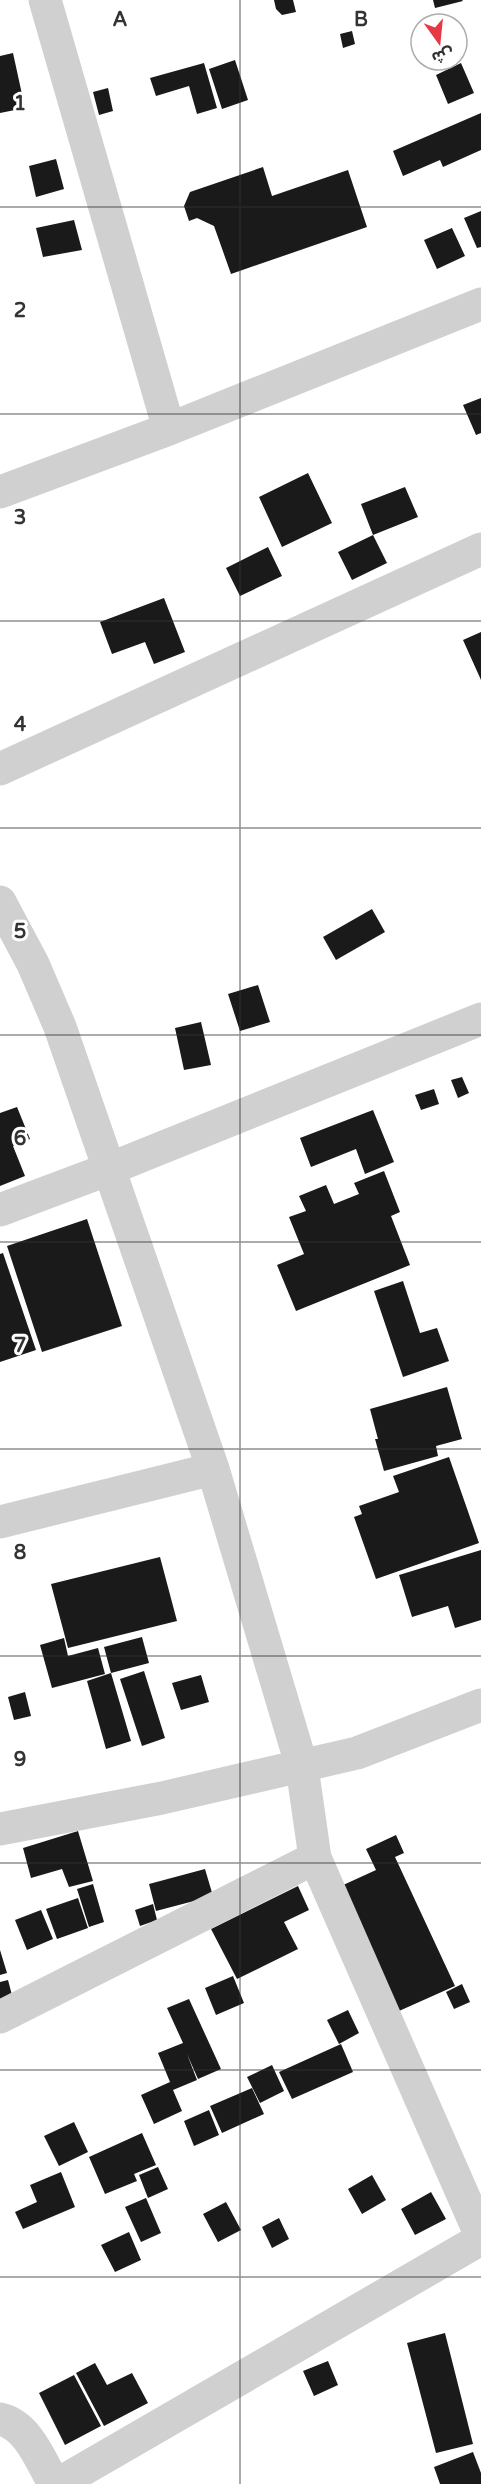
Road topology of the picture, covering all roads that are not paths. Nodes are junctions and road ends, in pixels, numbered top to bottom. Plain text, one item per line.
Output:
1 (45, 0) edge
2 (481, 304) edge
3 (169, 429) junction
4 (0, 492) edge
5 (481, 549) edge
6 (0, 769) edge
7 (0, 902) edge
8 (481, 1019) edge
9 (109, 1169) junction
10 (0, 1210) edge
11 (213, 1469) junction
12 (0, 1522) edge
13 (481, 1705) edge
14 (302, 1767) junction
15 (0, 1829) edge
16 (315, 1858) junction
17 (0, 2017) edge
18 (481, 2237) edge
19 (0, 2419) edge
20 (56, 2484) edge

1 - 3 street
2 - 3 street
3 - 4 street
5 - 6 street
7 - 9 street
8 - 9 street
9 - 10 street
9 - 11 street
11 - 12 street
11 - 14 street
13 - 14 street
14 - 15 street
14 - 16 street
16 - 17 street
16 - 18 street
18 - 20 street
19 - 20 street

